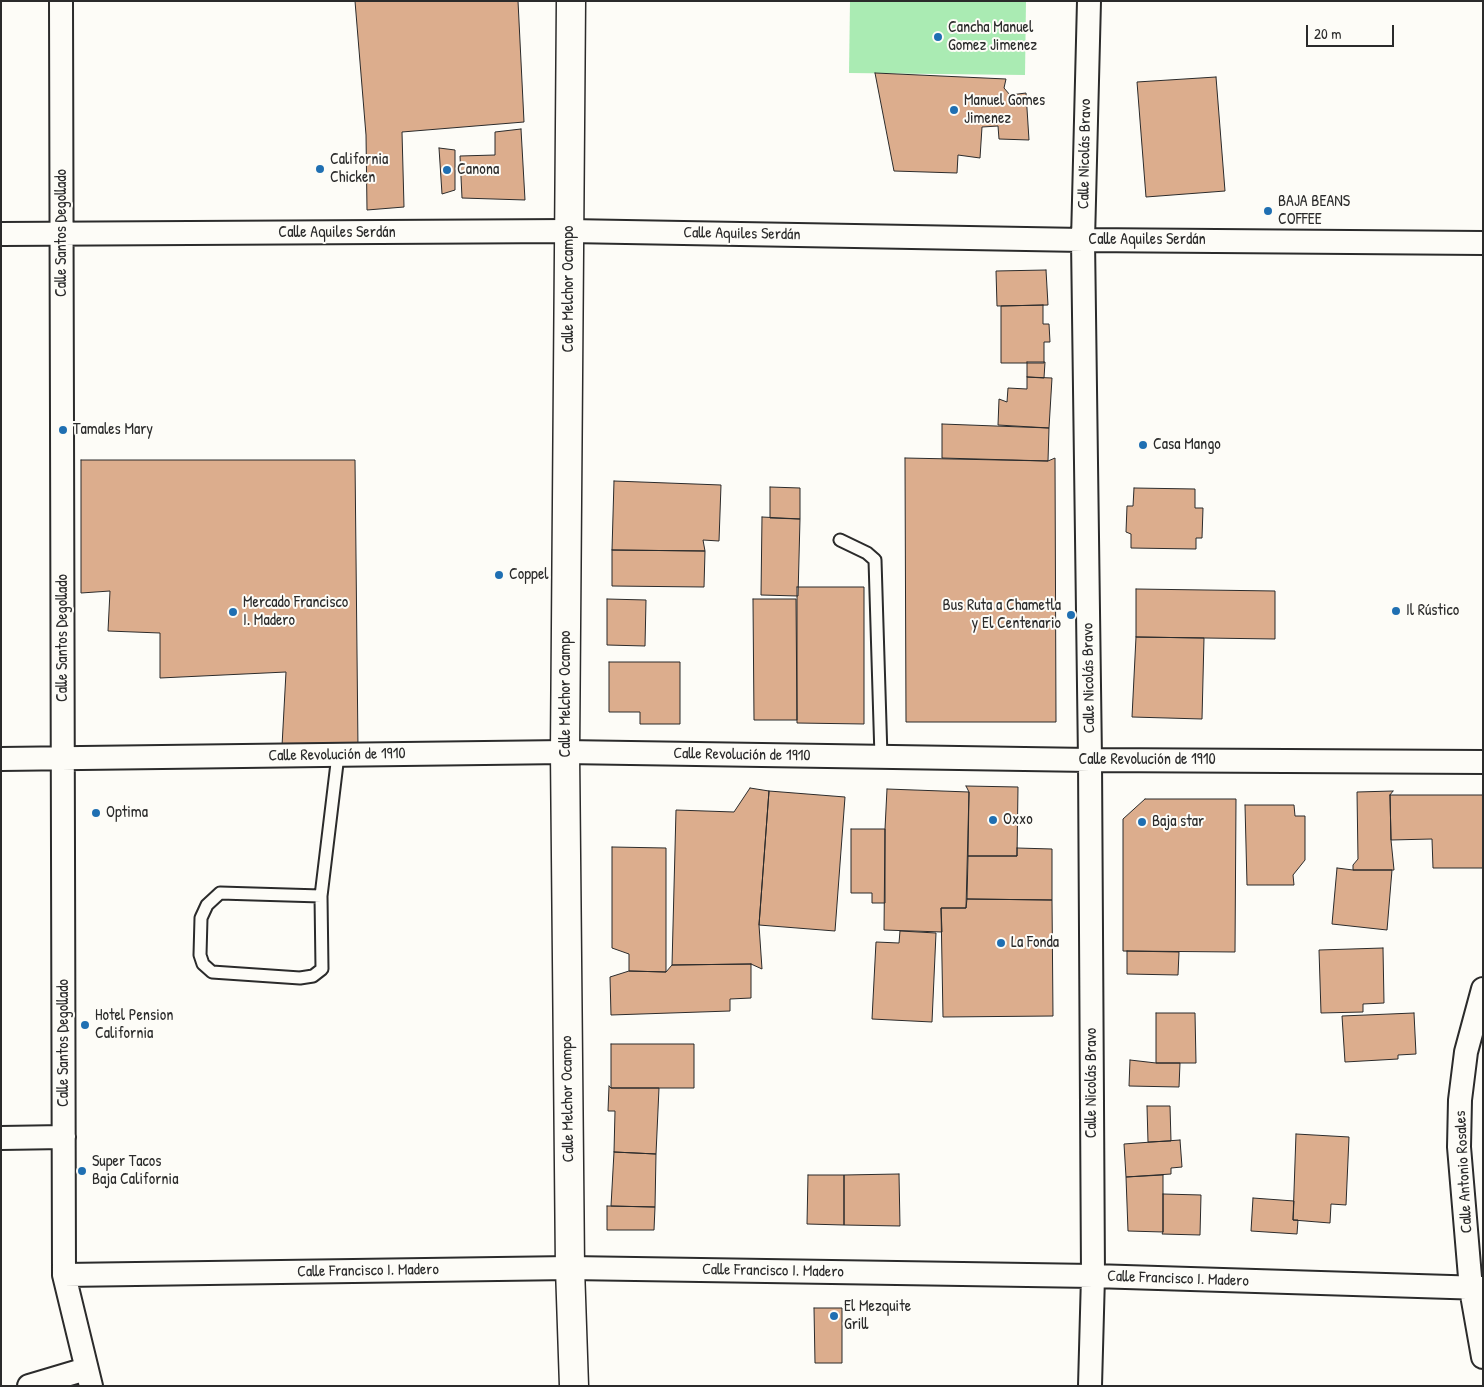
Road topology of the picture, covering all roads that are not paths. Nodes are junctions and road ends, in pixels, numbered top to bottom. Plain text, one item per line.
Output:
1 (61, 1) edge
2 (571, 1) edge
3 (1089, 1) edge
4 (569, 232) junction
5 (1, 234) edge
6 (62, 234) junction
7 (1083, 240) junction
8 (1483, 243) edge
9 (840, 540) dead end
10 (565, 752) junction
11 (338, 755) junction
12 (881, 757) junction
13 (1, 759) edge
14 (63, 759) junction
15 (1090, 760) junction
16 (1483, 762) edge
17 (321, 896) junction
18 (1483, 989) edge
19 (64, 1137) junction
20 (1, 1138) edge
21 (570, 1268) junction
22 (64, 1275) junction
23 (1093, 1276) junction
24 (1477, 1288) edge
25 (1483, 1357) edge
26 (89, 1378) edge
27 (29, 1386) edge
28 (574, 1386) edge
29 (1090, 1386) edge

1 - 6 street, Calle Santos Degollado
2 - 4 street, Calle Melchor Ocampo
3 - 7 street, Calle Nicolás Bravo
4 - 6 street, Calle Aquiles Serdán
4 - 7 street, Calle Aquiles Serdán
4 - 10 street, Calle Melchor Ocampo
5 - 6 street, Calle Aquiles Serdán
6 - 14 street, Calle Santos Degollado
7 - 8 street, Calle Aquiles Serdán
7 - 15 street, Calle Nicolás Bravo
9 - 12 lane
10 - 11 street, Calle Revolución de 1910
10 - 12 street, Calle Revolución de 1910
10 - 21 street, Calle Melchor Ocampo
11 - 14 street, Calle Revolución de 1910
11 - 17 lane
12 - 15 street, Calle Revolución de 1910
13 - 14 street, Calle Revolución de 1910
14 - 19 street, Calle Santos Degollado
15 - 16 street, Calle Revolución de 1910
15 - 23 street, Calle Nicolás Bravo
17 - 17 lane
18 - 24 street, Calle Antonio Rosales
19 - 20 street
19 - 22 street, Calle Santos Degollado
21 - 22 street, Calle Francisco I. Madero
21 - 23 street, Calle Francisco I. Madero
21 - 28 street, Calle Melchor Ocampo
22 - 26 street, Calle Santos Degollado
23 - 24 street, Calle Francisco I. Madero
23 - 29 street, Calle Nicolás Bravo
24 - 25 street, Calle Antonio Rosales
26 - 27 street

